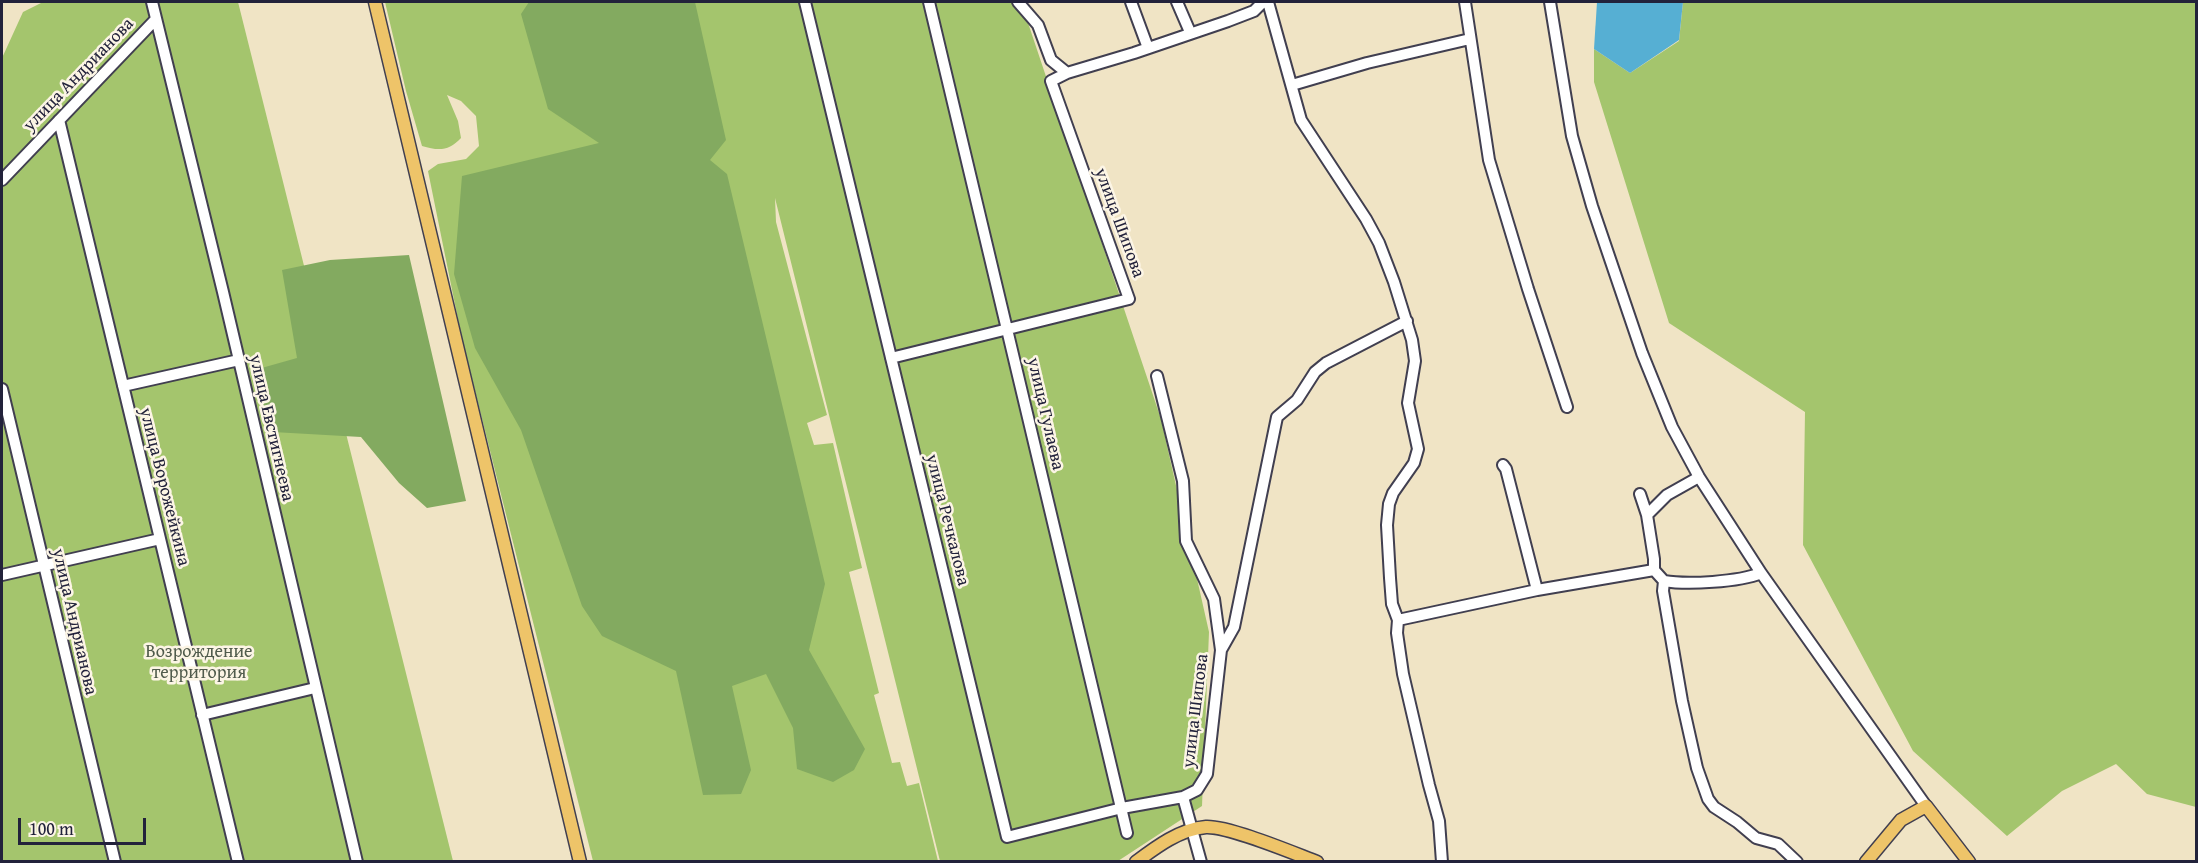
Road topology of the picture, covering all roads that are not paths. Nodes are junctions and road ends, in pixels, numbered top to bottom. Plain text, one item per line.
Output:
1 (152, 2) edge
2 (375, 2) edge
3 (805, 2) edge
4 (929, 2) edge
5 (1018, 2) edge
6 (1131, 2) edge
7 (1177, 2) edge
8 (1263, 2) edge
9 (1269, 2) edge
10 (1465, 2) edge
11 (1550, 2) edge
12 (156, 19) junction
13 (1190, 32) junction
14 (1470, 39) junction
15 (1148, 48) junction
16 (1067, 73) junction
17 (1292, 85) junction
18 (59, 120) junction
19 (2, 180) edge
20 (1407, 321) junction
21 (1008, 330) junction
22 (891, 358) junction
23 (239, 360) junction
24 (1158, 376) dead end
25 (123, 386) junction
26 (2, 389) edge
27 (1567, 407) dead end
28 (1503, 465) dead end
29 (1699, 477) junction
30 (1640, 494) dead end
31 (1647, 515) junction
32 (160, 539) junction
33 (44, 566) junction
34 (1654, 570) junction
35 (1761, 573) junction
36 (2, 575) edge
37 (1664, 581) junction
38 (1538, 590) junction
39 (1398, 620) junction
40 (1221, 650) junction
41 (315, 688) junction
42 (202, 715) junction
43 (1183, 797) junction
44 (1926, 806) junction
45 (1122, 808) junction
46 (1192, 831) junction
47 (1127, 833) dead end
48 (114, 861) edge
49 (238, 861) edge
50 (357, 861) edge
51 (580, 861) edge
52 (1136, 861) edge
53 (1201, 861) edge
54 (1317, 861) edge
55 (1442, 861) edge
56 (1797, 861) edge
57 (1866, 861) edge
58 (1969, 861) edge

1 - 12 street, улица Евстигнеева
2 - 51 main road
3 - 22 street, улица Речкалова
4 - 21 street, улица Гулаева
5 - 16 street
6 - 15 street
7 - 13 street
8 - 13 street
9 - 17 street
10 - 14 street
11 - 29 street
12 - 18 street, улица Андрианова
12 - 23 street, улица Евстигнеева
13 - 15 street
14 - 17 street
14 - 27 street
15 - 16 street
16 - 21 street, улица Шипова
17 - 20 street
18 - 19 street, улица Андрианова
18 - 25 street, улица Ворожейкина
20 - 39 street
20 - 40 street
21 - 22 street, улица Шипова
21 - 45 street, улица Гулаева
22 - 45 street, улица Речкалова
23 - 25 street
23 - 41 street, улица Евстигнеева
24 - 40 street, улица Шипова
25 - 32 street, улица Ворожейкина
26 - 33 street, улица Андрианова
28 - 38 street
29 - 31 street
29 - 35 street
30 - 31 street
31 - 34 street
32 - 33 street
32 - 42 street, улица Ворожейкина
33 - 36 street
33 - 48 street, улица Андрианова
34 - 37 street
34 - 38 street
35 - 37 street
35 - 44 street
37 - 56 street
38 - 39 street
39 - 55 street
40 - 43 street, улица Шипова
41 - 42 street
41 - 50 street, улица Евстигнеева
42 - 49 street, улица Ворожейкина
43 - 45 street, улица Речкалова
43 - 46 street
44 - 57 main road
44 - 58 main road
45 - 47 street, улица Гулаева
46 - 52 main road
46 - 53 street
46 - 54 main road

